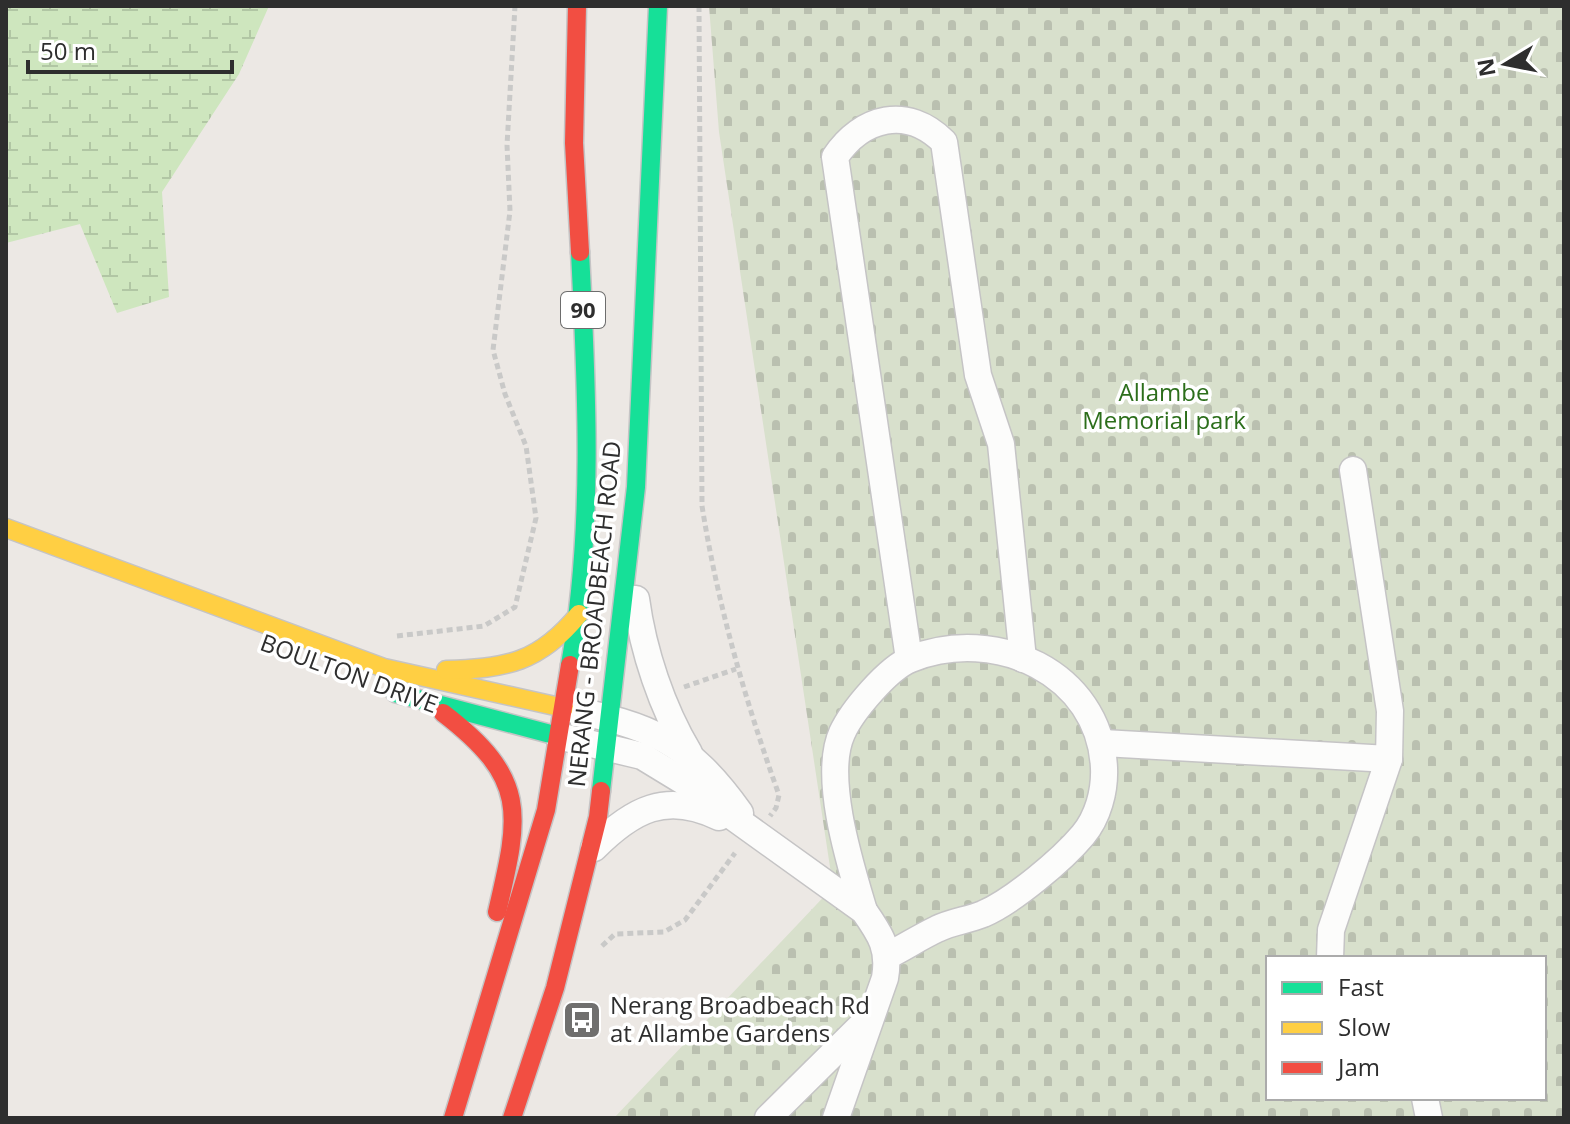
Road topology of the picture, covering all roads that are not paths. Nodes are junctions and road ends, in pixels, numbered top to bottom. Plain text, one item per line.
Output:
1 (577, 6) edge
2 (658, 6) edge
3 (1353, 470) dead end
4 (6, 528) edge
5 (629, 547) junction
6 (105, 562) junction
7 (579, 614) junction
8 (263, 644) dead end
9 (909, 659) junction
10 (1023, 659) junction
11 (384, 668) junction
12 (376, 686) dead end
13 (431, 705) junction
14 (564, 708) junction
15 (609, 718) junction
16 (558, 736) junction
17 (1103, 743) junction
18 (606, 748) junction
19 (689, 753) junction
20 (1389, 759) junction
21 (760, 823) junction
22 (591, 852) junction
23 (864, 911) junction
24 (889, 955) junction
25 (1330, 956) edge
26 (872, 1016) junction
27 (454, 1114) edge
28 (512, 1118) edge
29 (768, 1118) edge
30 (836, 1118) edge

1 - 7 main road, NERANG - BROADBEACH ROAD / 90
2 - 5 main road, NERANG - BROADBEACH ROAD
3 - 20 street
4 - 6 main road, BOULTON DRIVE
5 - 15 main road, NERANG - BROADBEACH ROAD
5 - 19 street
6 - 8 main road, BOULTON DRIVE
6 - 11 main road, BOULTON DRIVE
7 - 11 main road
7 - 14 main road, NERANG - BROADBEACH ROAD / 90
9 - 10 street
9 - 10 street
9 - 23 street
10 - 17 street
11 - 14 main road, BOULTON DRIVE
12 - 13 main road, BOULTON DRIVE
13 - 16 main road, BOULTON DRIVE
13 - 27 main road
14 - 15 street, BOULTON DRIVE
14 - 16 main road, NERANG - BROADBEACH ROAD / 90
15 - 18 main road, NERANG - BROADBEACH ROAD
15 - 19 street, BOULTON DRIVE
16 - 18 street, BOULTON DRIVE
16 - 27 main road, NERANG - BROADBEACH ROAD / 90
17 - 20 street
17 - 24 street
18 - 21 street, BOULTON DRIVE
18 - 22 main road, NERANG - BROADBEACH ROAD
19 - 21 street
20 - 25 street
21 - 22 street
21 - 23 street
22 - 28 main road, NERANG - BROADBEACH ROAD
23 - 24 street
24 - 26 street
26 - 29 street
26 - 30 street

